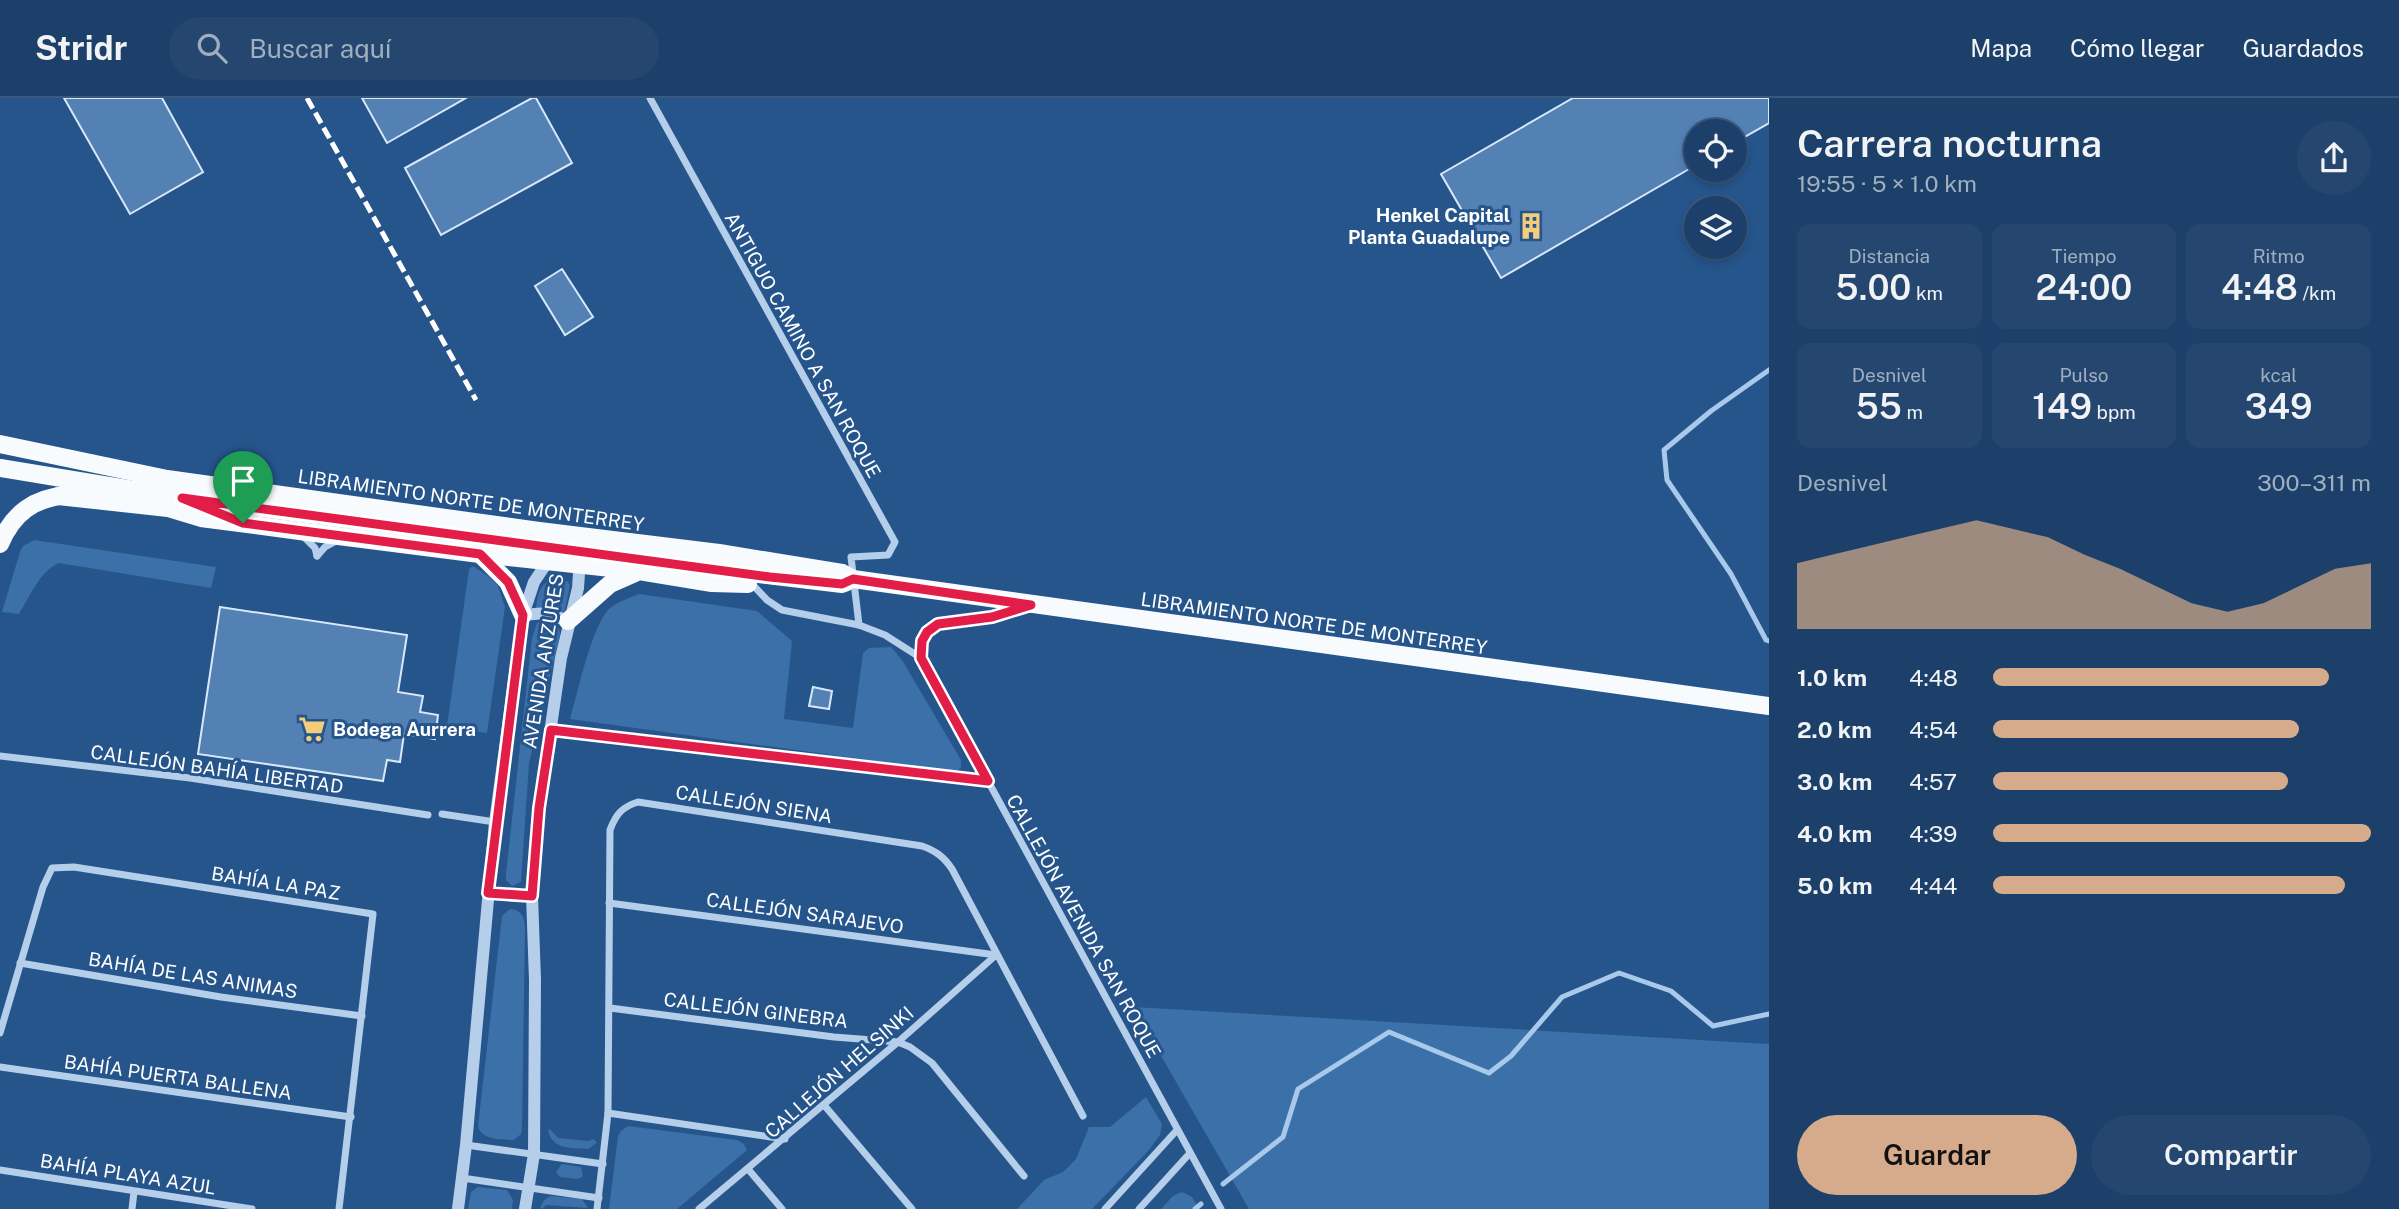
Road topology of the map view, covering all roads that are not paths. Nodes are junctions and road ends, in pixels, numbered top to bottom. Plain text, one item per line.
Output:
1 (650, 98) edge
2 (0, 444) edge
3 (0, 461) edge
4 (0, 468) edge
5 (164, 487) junction
6 (58, 496) junction
7 (182, 498) junction
8 (417, 514) junction
9 (243, 523) junction
10 (0, 544) edge
11 (562, 549) junction
12 (719, 553) junction
13 (480, 554) junction
14 (547, 562) junction
15 (577, 565) junction
16 (639, 571) junction
17 (848, 582) junction
18 (753, 584) junction
19 (1031, 605) junction
20 (523, 615) junction
21 (568, 621) junction
22 (859, 625) junction
23 (921, 658) junction
24 (1769, 706) edge
25 (551, 730) junction
26 (0, 756) edge
27 (988, 781) junction
28 (442, 814) dead end
29 (428, 815) dead end
30 (495, 822) junction
31 (488, 893) junction
32 (532, 896) junction
33 (609, 903) junction
34 (996, 955) junction
35 (20, 963) junction
36 (610, 1008) junction
37 (362, 1016) junction
38 (0, 1033) edge
39 (898, 1042) junction
40 (0, 1068) edge
41 (824, 1105) junction
42 (608, 1113) junction
43 (1083, 1116) dead end
44 (351, 1117) junction
45 (1177, 1130) junction
46 (785, 1139) junction
47 (466, 1145) junction
48 (1190, 1153) junction
49 (534, 1154) junction
50 (603, 1164) junction
51 (748, 1169) junction
52 (0, 1170) edge
53 (1024, 1176) dead end
54 (462, 1178) junction
55 (529, 1189) junction
56 (134, 1192) junction
57 (599, 1198) junction
58 (231, 1208) edge
59 (132, 1209) edge
60 (252, 1209) edge
61 (339, 1209) edge
62 (458, 1209) edge
63 (525, 1209) edge
64 (597, 1209) edge
65 (699, 1209) edge
66 (782, 1209) edge
67 (912, 1209) edge
68 (1105, 1209) edge
69 (1139, 1209) edge
70 (1221, 1209) edge

1 - 17 street, ANTIGUO CAMINO A SAN ROQUE
2 - 5 main road, LIBRAMIENTO NORTE DE MONTERREY
3 - 5 main road
4 - 5 main road, LIBRAMIENTO NORTE DE MONTERREY
5 - 6 main road
5 - 7 main road, LIBRAMIENTO NORTE DE MONTERREY
5 - 8 main road, LIBRAMIENTO NORTE DE MONTERREY
6 - 9 main road
6 - 10 main road
7 - 9 main road
7 - 11 main road, LIBRAMIENTO NORTE DE MONTERREY
8 - 11 main road
8 - 12 main road, LIBRAMIENTO NORTE DE MONTERREY
9 - 13 main road
11 - 12 main road
11 - 14 street, AVENIDA ANZURES
11 - 15 street, AVENIDA ANZURES
11 - 17 main road, LIBRAMIENTO NORTE DE MONTERREY
12 - 17 main road, LIBRAMIENTO NORTE DE MONTERREY
13 - 14 main road
13 - 20 main road
14 - 15 main road
14 - 20 street, AVENIDA ANZURES
15 - 16 main road
15 - 21 street, AVENIDA ANZURES
16 - 18 main road
16 - 21 main road
17 - 18 main road
17 - 19 main road, LIBRAMIENTO NORTE DE MONTERREY
17 - 22 street
18 - 22 street
19 - 23 street
19 - 24 main road, LIBRAMIENTO NORTE DE MONTERREY
20 - 21 street
20 - 30 street, AVENIDA ANZURES
21 - 25 street, AVENIDA ANZURES
22 - 23 street
23 - 27 street, CALLEJÓN AVENIDA SAN ROQUE
25 - 27 street
25 - 32 street, AVENIDA ANZURES
26 - 29 street, CALLEJÓN BAHÍA LIBERTAD
27 - 45 street, CALLEJÓN AVENIDA SAN ROQUE
28 - 30 street
30 - 31 street, AVENIDA ANZURES
31 - 32 street
31 - 47 street, AVENIDA ANZURES
32 - 49 street, AVENIDA ANZURES
33 - 34 street, CALLEJÓN SARAJEVO
33 - 34 street, CALLEJÓN SIENA
33 - 36 street, CALLEJÓN SIENA
34 - 39 street, CALLEJÓN HELSINKI
34 - 43 street, CALLEJÓN SIENA
35 - 37 street, BAHÍA DE LAS ANIMAS
35 - 37 street, BAHÍA LA PAZ
35 - 38 street, BAHÍA LA PAZ
36 - 39 street, CALLEJÓN GINEBRA
36 - 42 street, CALLEJÓN SIENA
37 - 44 street, BAHÍA LA PAZ
39 - 41 street, CALLEJÓN HELSINKI
39 - 53 street
40 - 44 street, BAHÍA PUERTA BALLENA
41 - 46 street, CALLEJÓN HELSINKI
41 - 67 street
42 - 46 street
42 - 50 street, CALLEJÓN SIENA
44 - 61 street, BAHÍA LA PAZ
45 - 48 street, CALLEJÓN AVENIDA SAN ROQUE
45 - 68 street
46 - 51 street, CALLEJÓN HELSINKI
47 - 49 street
47 - 54 street, AVENIDA ANZURES
48 - 69 street
48 - 70 street, CALLEJÓN AVENIDA SAN ROQUE
49 - 50 street
49 - 55 street, AVENIDA ANZURES
50 - 57 street, CALLEJÓN SIENA
51 - 65 street, CALLEJÓN HELSINKI
51 - 66 street
52 - 56 street, BAHÍA PLAYA AZUL
54 - 55 street
54 - 62 street, AVENIDA ANZURES
55 - 57 street
55 - 63 street, AVENIDA ANZURES
56 - 58 street, BAHÍA PLAYA AZUL
56 - 59 street
57 - 64 street, CALLEJÓN SIENA
58 - 60 street, BAHÍA PLAYA AZUL

